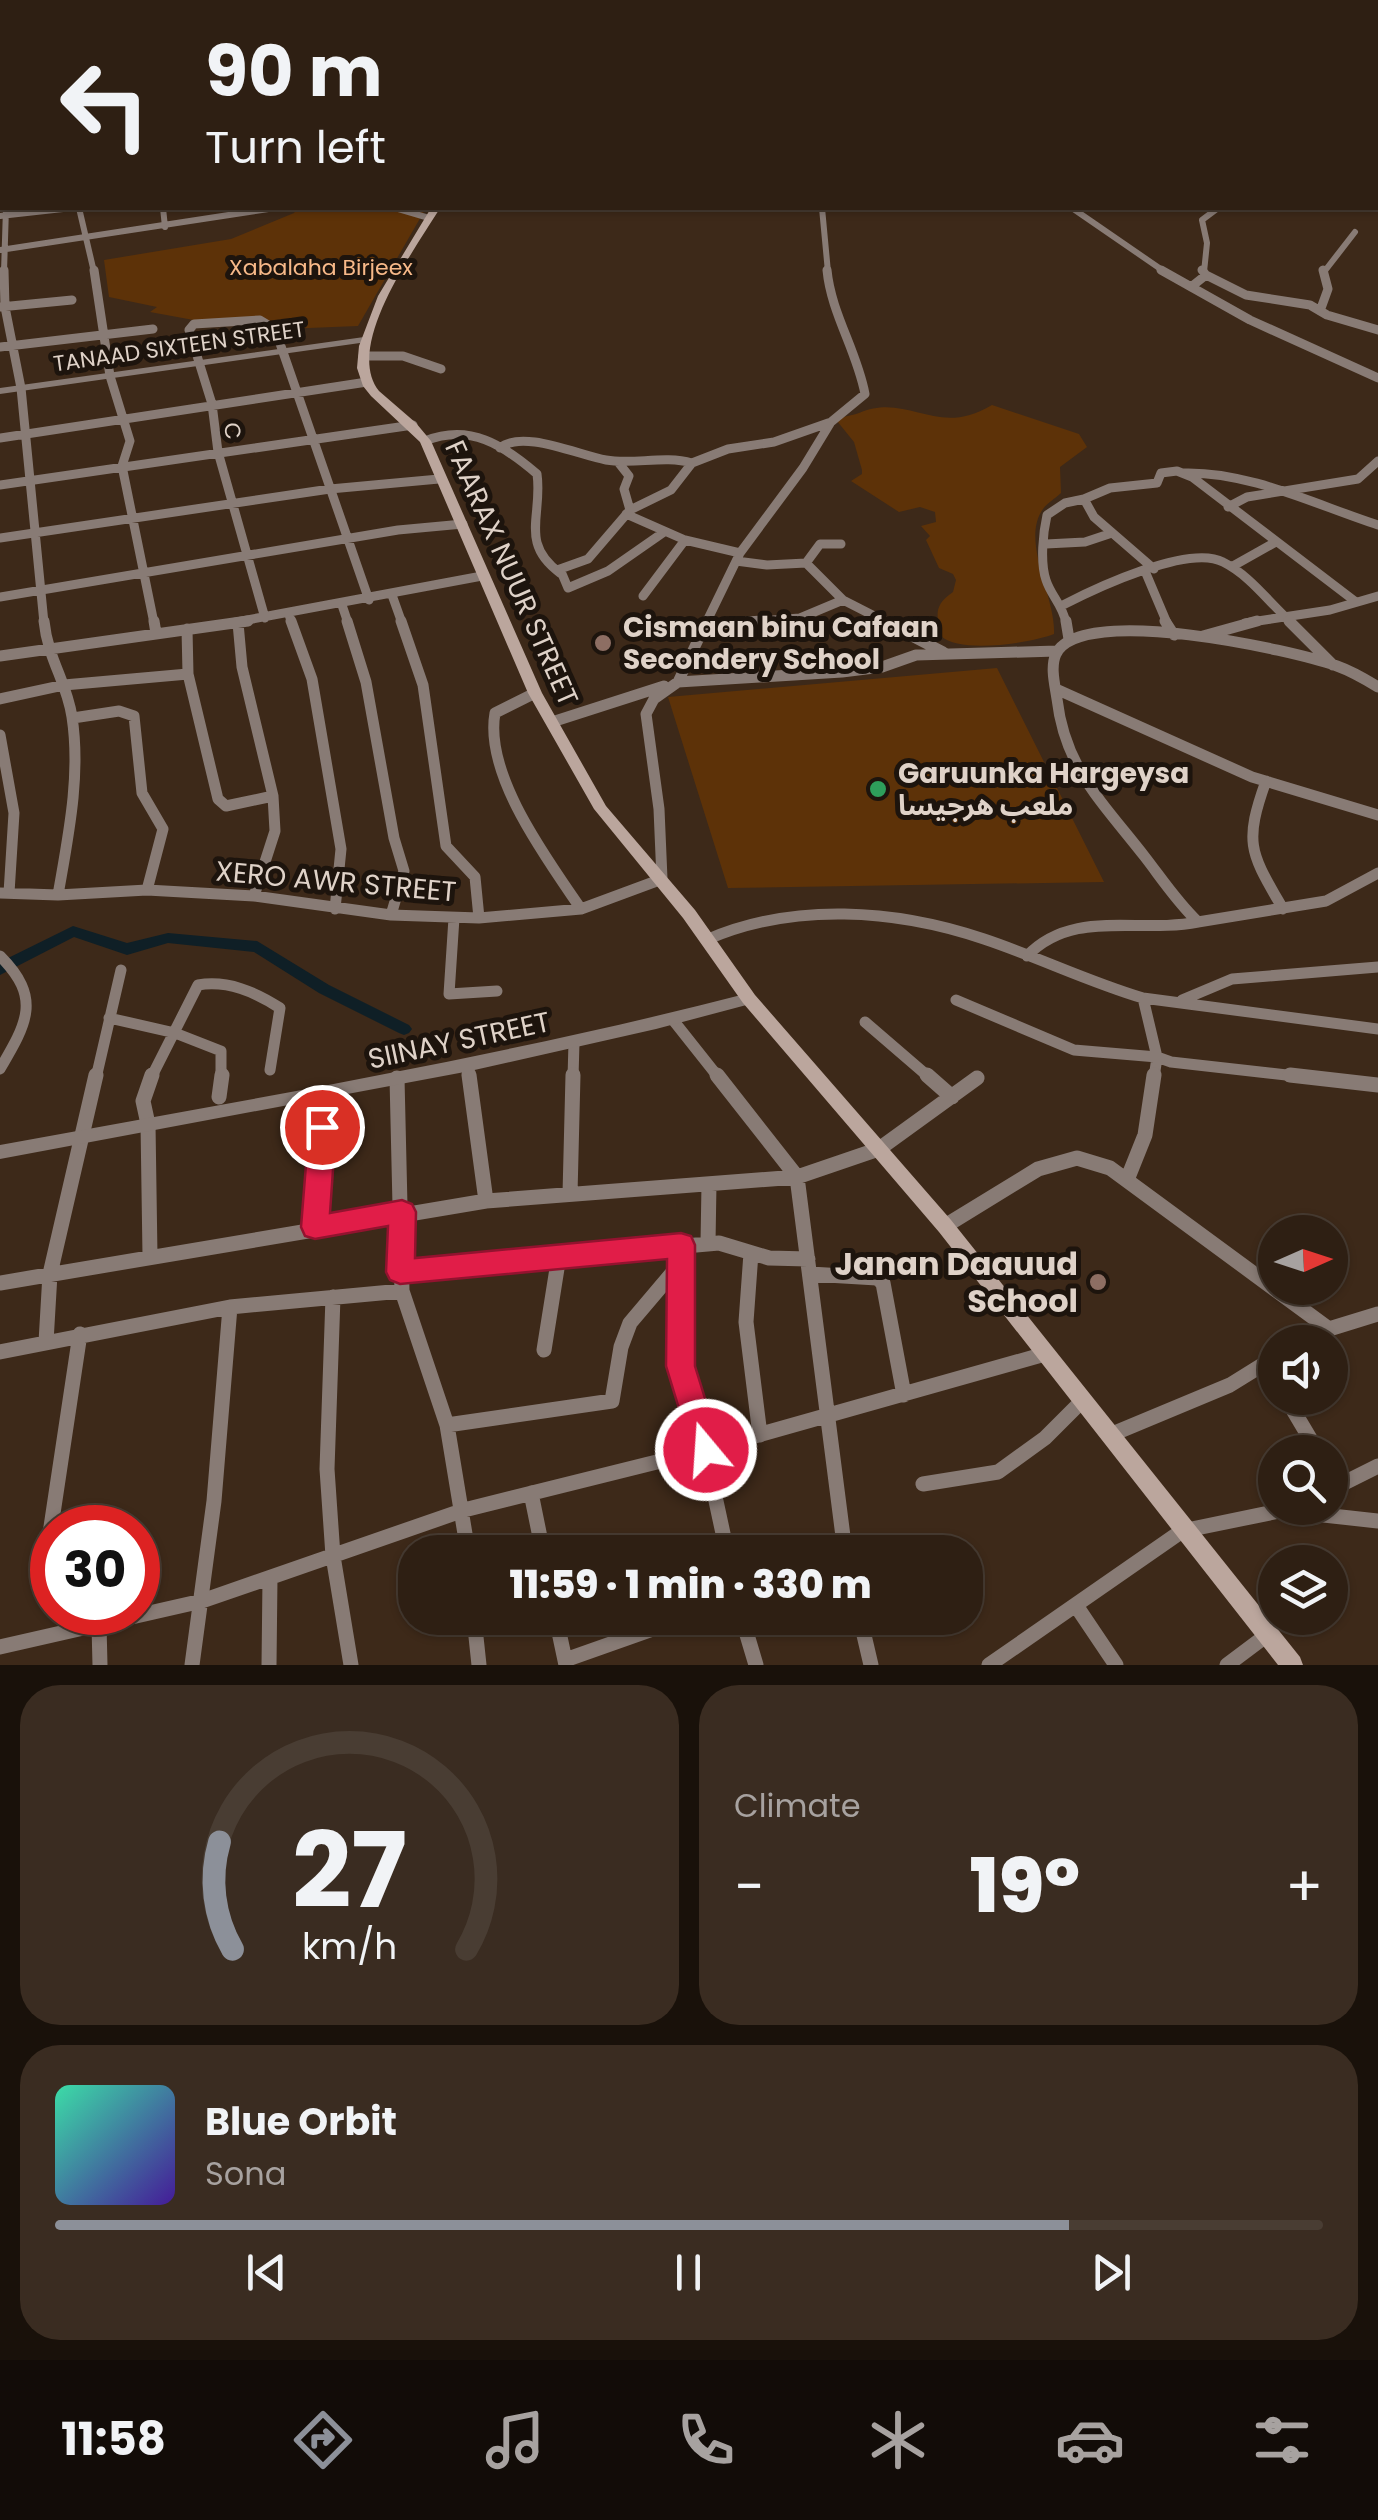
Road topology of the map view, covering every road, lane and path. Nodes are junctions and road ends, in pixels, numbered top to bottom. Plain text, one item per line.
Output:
1 (47, 210) edge
2 (77, 210) edge
3 (163, 210) edge
4 (263, 210) edge
5 (822, 210) edge
6 (1075, 210) edge
7 (1215, 210) edge
8 (4, 213) edge
9 (432, 213) edge
10 (165, 227) junction
11 (1355, 232) dead end
12 (88, 238) junction
13 (1, 250) edge
14 (1206, 275) junction
15 (1191, 287) junction
16 (72, 300) dead end
17 (3, 307) edge
18 (1320, 311) junction
19 (153, 329) dead end
20 (1378, 330) edge
21 (104, 336) junction
22 (364, 340) junction
23 (12, 345) junction
24 (0, 347) edge
25 (285, 351) junction
26 (363, 356) junction
27 (197, 364) junction
28 (440, 369) dead end
29 (110, 376) junction
30 (1378, 378) edge
31 (367, 382) junction
32 (21, 388) junction
33 (0, 391) edge
34 (298, 392) junction
35 (212, 404) junction
36 (122, 418) junction
37 (831, 422) junction
38 (413, 424) junction
39 (26, 434) junction
40 (0, 438) edge
41 (311, 438) junction
42 (425, 440) junction
43 (500, 448) junction
44 (218, 452) junction
45 (618, 462) junction
46 (1378, 462) edge
47 (692, 463) junction
48 (122, 466) junction
49 (1183, 473) junction
50 (439, 479) junction
51 (29, 481) junction
52 (0, 485) edge
53 (330, 489) junction
54 (1277, 492) junction
55 (1084, 499) junction
56 (236, 503) junction
57 (1228, 506) junction
58 (628, 512) junction
59 (135, 517) junction
60 (463, 524) junction
61 (1378, 526) edge
62 (36, 532) junction
63 (664, 532) junction
64 (1112, 533) junction
65 (0, 538) edge
66 (346, 540) junction
67 (685, 540) junction
68 (1274, 543) junction
69 (841, 544) dead end
70 (1046, 544) junction
71 (247, 556) junction
72 (738, 557) junction
73 (806, 563) junction
74 (1233, 566) junction
75 (1149, 570) junction
76 (144, 573) junction
77 (560, 573) junction
78 (482, 576) junction
79 (40, 590) junction
80 (392, 596) junction
81 (643, 596) dead end
82 (0, 597) edge
83 (369, 600) junction
84 (842, 600) junction
85 (1375, 600) edge
86 (1356, 602) junction
87 (342, 605) junction
88 (1064, 605) junction
89 (289, 615) junction
90 (1284, 616) junction
91 (266, 618) junction
92 (238, 623) junction
93 (705, 625) junction
94 (188, 629) junction
95 (156, 633) junction
96 (1174, 635) junction
97 (1196, 638) junction
98 (1070, 639) junction
99 (47, 650) junction
100 (1057, 651) junction
101 (945, 653) junction
102 (0, 656) edge
103 (1332, 665) junction
104 (188, 674) junction
105 (678, 682) junction
106 (64, 684) junction
107 (1378, 687) edge
108 (1056, 689) junction
109 (534, 693) junction
110 (0, 698) edge
111 (73, 718) junction
112 (552, 722) junction
113 (1, 741) edge
114 (1266, 782) junction
115 (273, 796) junction
116 (1378, 815) edge
117 (1378, 873) edge
118 (662, 879) junction
119 (147, 890) junction
120 (5, 893) edge
121 (58, 895) junction
122 (254, 896) junction
123 (335, 908) junction
124 (580, 909) junction
125 (1283, 909) junction
126 (391, 915) junction
127 (454, 918) junction
128 (479, 918) junction
129 (1198, 922) junction
130 (706, 940) junction
131 (1026, 956) junction
132 (2, 957) edge
133 (1378, 967) edge
134 (120, 970) dead end
135 (497, 990) dead end
136 (749, 998) junction
137 (1142, 998) junction
138 (956, 1000) dead end
139 (1180, 1001) junction
140 (109, 1018) junction
141 (673, 1020) junction
142 (865, 1022) dead end
143 (1378, 1029) edge
144 (175, 1033) junction
145 (574, 1042) junction
146 (1157, 1057) junction
147 (468, 1065) junction
148 (0, 1070) edge
149 (270, 1070) dead end
150 (397, 1078) junction
151 (977, 1078) dead end
152 (1378, 1085) edge
153 (325, 1094) junction
154 (219, 1097) dead end
155 (952, 1097) junction
156 (148, 1124) junction
157 (80, 1136) junction
158 (879, 1149) junction
159 (0, 1152) edge
160 (797, 1178) junction
161 (1126, 1180) junction
162 (709, 1184) junction
163 (570, 1194) junction
164 (486, 1200) junction
165 (402, 1212) junction
166 (946, 1226) junction
167 (315, 1227) junction
168 (708, 1243) junction
169 (681, 1245) junction
170 (751, 1254) junction
171 (150, 1256) junction
172 (559, 1256) junction
173 (680, 1264) junction
174 (809, 1267) junction
175 (400, 1272) junction
176 (50, 1274) junction
177 (0, 1283) edge
178 (402, 1291) junction
179 (333, 1298) junction
180 (230, 1307) junction
181 (1378, 1314) edge
182 (1322, 1325) edge
183 (1344, 1325) edge
184 (80, 1334) junction
185 (46, 1342) junction
186 (544, 1350) dead end
187 (0, 1352) edge
188 (1045, 1354) junction
189 (1258, 1367) edge
190 (904, 1395) junction
191 (1083, 1400) junction
192 (829, 1417) junction
193 (447, 1425) junction
194 (760, 1435) junction
195 (1110, 1435) junction
196 (706, 1450) junction
197 (1378, 1466) edge
198 (1348, 1478) edge
199 (923, 1484) dead end
200 (532, 1493) junction
201 (54, 1505) edge
202 (464, 1510) junction
203 (1258, 1516) edge
204 (1348, 1518) edge
205 (1378, 1522) edge
206 (1182, 1531) junction
207 (466, 1535) edge
208 (540, 1535) edge
209 (723, 1535) edge
210 (843, 1535) edge
211 (333, 1556) junction
212 (270, 1578) junction
213 (202, 1601) junction
214 (1077, 1607) junction
215 (160, 1611) edge
216 (1258, 1623) edge
217 (57, 1635) edge
218 (100, 1635) edge
219 (475, 1635) edge
220 (559, 1635) edge
221 (638, 1635) edge
222 (747, 1635) edge
223 (864, 1635) edge
224 (1268, 1635) joint
225 (0, 1647) edge
226 (565, 1662) edge
227 (100, 1665) edge
228 (192, 1665) edge
229 (270, 1665) edge
230 (351, 1665) edge
231 (478, 1665) edge
232 (756, 1665) edge
233 (871, 1665) edge
234 (989, 1665) edge
235 (1116, 1665) edge
236 (1226, 1665) edge
237 (1292, 1665) edge

1 - 8 street
2 - 12 street
3 - 10 street
4 - 10 street
5 - 37 street
6 - 15 street
7 - 14 street
8 - 13 street
9 - 22 main road
10 - 12 street
11 - 18 street
12 - 13 street
12 - 21 street
13 - 17 street
14 - 15 street
14 - 18 street
15 - 30 street
16 - 17 street
17 - 23 street
18 - 20 street
19 - 21 street
21 - 23 street
21 - 29 street
22 - 25 street, TANAAD SIXTEEN STREET
22 - 26 main road
23 - 24 street
23 - 32 street
25 - 27 street, TANAAD SIXTEEN STREET
25 - 27 street
25 - 34 street
26 - 28 street
26 - 31 main road
27 - 29 street, TANAAD SIXTEEN STREET
27 - 35 street, C
29 - 32 street, TANAAD SIXTEEN STREET
29 - 36 street
31 - 34 street
31 - 38 main road, FAARAX NUUR STREET
32 - 33 street, TANAAD SIXTEEN STREET
32 - 39 street
34 - 35 street
34 - 41 street
35 - 36 street
35 - 44 street, C
36 - 39 street
36 - 48 street
37 - 47 street
37 - 72 street
38 - 41 street
38 - 42 main road, FAARAX NUUR STREET
39 - 40 street
39 - 51 street
41 - 44 street
41 - 53 street
42 - 43 street
42 - 50 main road, FAARAX NUUR STREET
43 - 45 street
43 - 77 street
44 - 48 street
44 - 56 street, C
45 - 47 street
45 - 58 street
46 - 54 street
47 - 58 street
48 - 51 street
48 - 59 street
49 - 54 street
49 - 55 street
49 - 57 street
50 - 53 street
50 - 60 main road, FAARAX NUUR STREET
51 - 52 street
51 - 62 street
53 - 56 street
53 - 66 street
54 - 57 street
54 - 61 street
55 - 64 street
55 - 70 street
56 - 59 street
56 - 71 street, C
57 - 68 street
58 - 63 street
58 - 77 street
59 - 62 street
59 - 76 street
60 - 66 street
60 - 78 main road, FAARAX NUUR STREET
62 - 65 street
62 - 79 street
63 - 67 street
63 - 77 street
64 - 70 street
64 - 75 street
66 - 71 street
66 - 83 street
67 - 72 street
67 - 81 street
68 - 74 street
68 - 86 street
69 - 73 street
70 - 88 street
71 - 76 street
71 - 91 street, C
72 - 73 street
72 - 93 street
73 - 84 street
74 - 75 street
74 - 90 street
75 - 88 street
75 - 96 street
76 - 79 street
76 - 95 street
78 - 80 street
78 - 109 main road, FAARAX NUUR STREET
79 - 82 street
79 - 99 street
80 - 83 street
80 - 128 street
83 - 87 street
84 - 93 street
84 - 101 street
85 - 86 street
86 - 90 street
87 - 89 street
87 - 126 street
88 - 98 street
89 - 91 street
89 - 123 street
90 - 97 street
90 - 103 street
91 - 92 street
92 - 94 street
92 - 115 street
93 - 105 street
94 - 95 street
94 - 104 street
95 - 99 street
96 - 97 street
96 - 98 street
97 - 103 street
98 - 100 street
99 - 102 street
99 - 106 street
100 - 101 street
100 - 108 street
101 - 105 street
103 - 107 street
104 - 106 street
104 - 115 street
105 - 112 street
105 - 118 street
106 - 110 street
106 - 111 street
108 - 114 street
108 - 129 street
109 - 112 main road, FAARAX NUUR STREET
109 - 124 street
111 - 119 street
111 - 121 street
112 - 118 main road, FAARAX NUUR STREET
113 - 120 street
114 - 116 street
114 - 125 street
115 - 122 street
117 - 125 street
118 - 124 street, XERO AWR STREET
118 - 130 main road, FAARAX NUUR STREET
119 - 121 street, XERO AWR STREET
119 - 122 street, XERO AWR STREET
120 - 121 street, XERO AWR STREET
122 - 123 street, XERO AWR STREET
123 - 126 street, XERO AWR STREET
124 - 128 street, XERO AWR STREET
125 - 129 street
126 - 127 street, XERO AWR STREET
127 - 128 street, XERO AWR STREET
127 - 135 street
129 - 131 street
130 - 131 street
130 - 136 main road, FAARAX NUUR STREET
131 - 137 street
132 - 148 street
133 - 139 street
134 - 140 street
136 - 141 street, SIINAY STREET
136 - 158 main road, FAARAX NUUR STREET
137 - 139 street
137 - 146 street
138 - 146 street
139 - 143 street
140 - 144 street
140 - 157 street
141 - 145 street, SIINAY STREET
141 - 160 street
142 - 155 street
144 - 149 street
144 - 154 street
144 - 156 street
145 - 147 street, SIINAY STREET
145 - 163 street
146 - 152 street
146 - 161 street
147 - 150 street, SIINAY STREET
147 - 164 street
150 - 153 street, SIINAY STREET
150 - 165 street
151 - 155 street
153 - 156 street, SIINAY STREET
153 - 167 street
155 - 158 street
156 - 157 street, SIINAY STREET
156 - 171 street
157 - 159 street, SIINAY STREET
157 - 176 street
158 - 160 street
158 - 166 main road, FAARAX NUUR STREET
160 - 162 street
160 - 174 street
161 - 166 street
161 - 182 street
162 - 163 street
162 - 168 street
163 - 164 street
164 - 165 street
165 - 167 street
165 - 175 street
166 - 188 main road, FAARAX NUUR STREET
167 - 171 street
168 - 169 street
168 - 170 street
169 - 172 street
169 - 173 street
170 - 174 street
170 - 194 street
171 - 176 street
172 - 175 street
172 - 186 street
173 - 193 street
173 - 196 street
174 - 190 street
174 - 192 street
175 - 178 street
176 - 177 street
176 - 185 street
178 - 179 street
178 - 193 street
179 - 180 street
179 - 211 street
180 - 184 street
180 - 213 street
181 - 183 street
184 - 185 street
184 - 201 street
185 - 187 street
188 - 190 street
188 - 191 main road, FAARAX NUUR STREET
189 - 195 street
190 - 192 street
191 - 195 main road, FAARAX NUUR STREET
191 - 199 street
192 - 194 street
192 - 210 street
193 - 202 street
194 - 196 street
195 - 206 main road, FAARAX NUUR STREET
196 - 200 street
196 - 209 street
197 - 198 street
200 - 202 street
200 - 208 street
202 - 207 street
202 - 211 street
203 - 206 street
204 - 205 street
206 - 214 street
206 - 216 main road, FAARAX NUUR STREET
211 - 212 street
211 - 230 street
212 - 213 street
212 - 229 street
213 - 215 street
213 - 228 street
214 - 234 street
214 - 235 street
217 - 225 street
218 - 227 street
219 - 231 street
220 - 226 street
221 - 226 street
222 - 232 street
223 - 233 street
224 - 236 street
224 - 237 main road, FAARAX NUUR STREET

